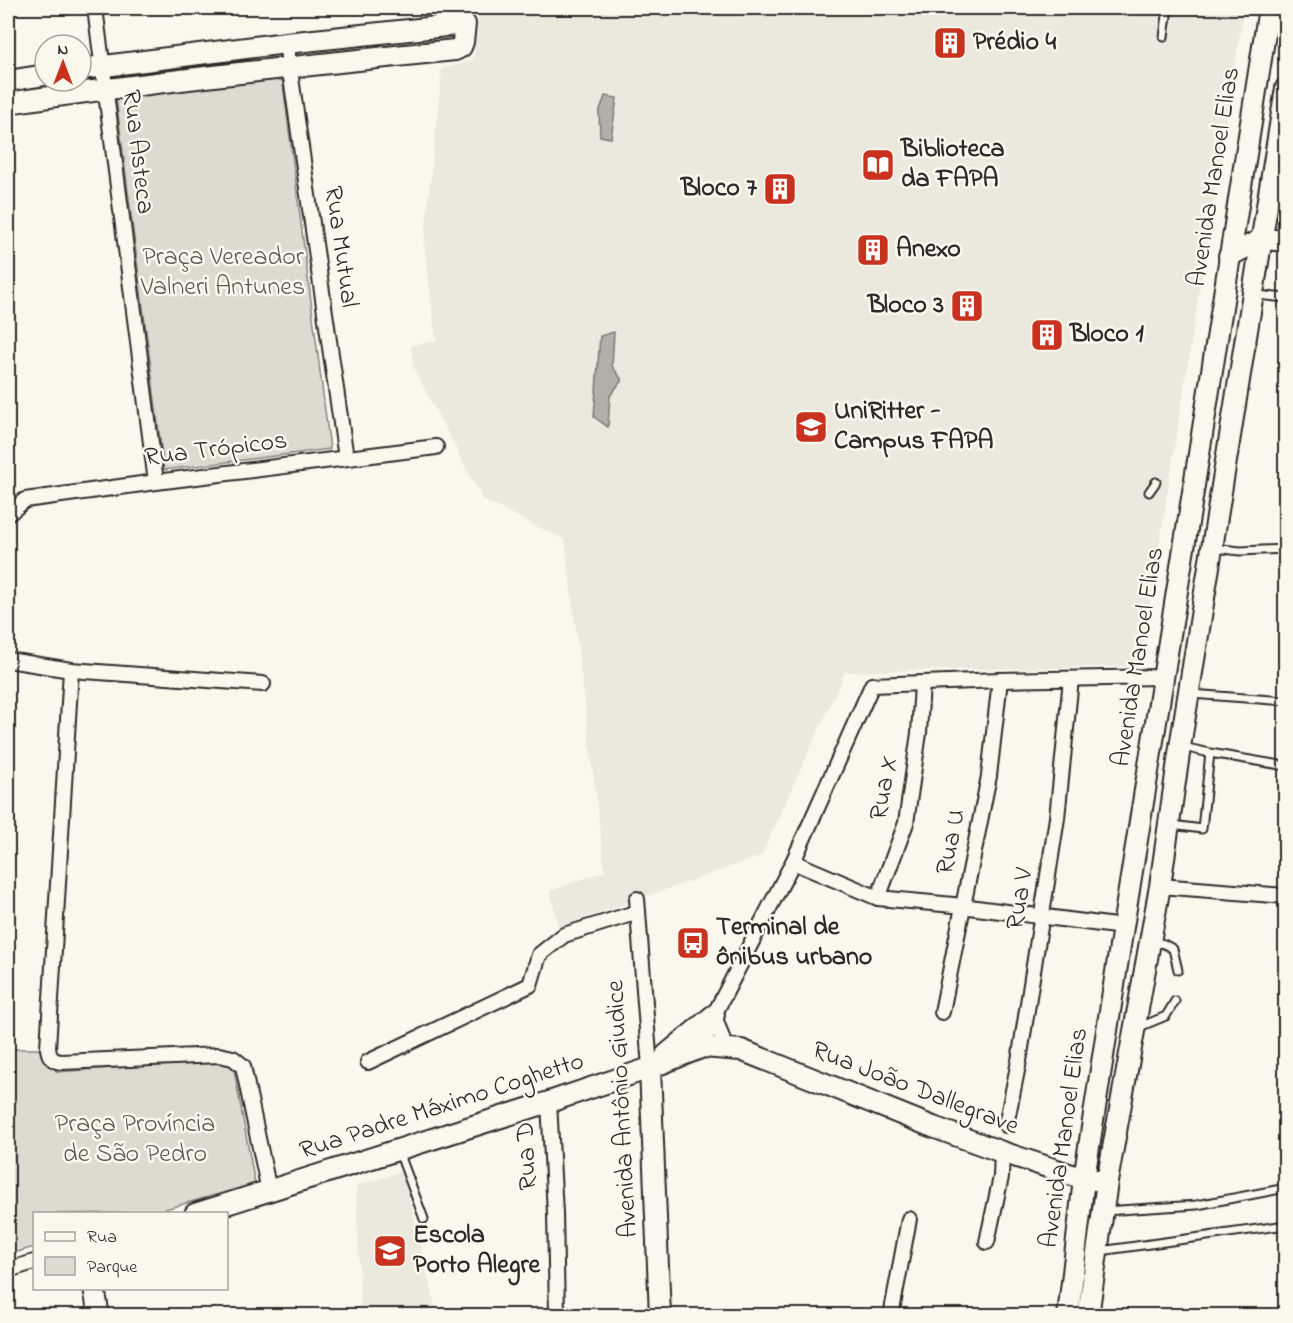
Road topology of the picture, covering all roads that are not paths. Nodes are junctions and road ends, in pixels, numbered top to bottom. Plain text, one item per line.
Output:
1 (95, 8) edge
2 (1168, 8) edge
3 (1269, 8) edge
4 (464, 16) edge
5 (1164, 37) dead end
6 (286, 43) junction
7 (102, 66) junction
8 (93, 67) edge
9 (289, 67) junction
10 (33, 77) edge
11 (8, 81) edge
12 (1286, 88) edge
13 (105, 89) junction
14 (8, 103) edge
15 (1262, 239) junction
16 (1286, 241) edge
17 (1229, 256) junction
18 (1253, 294) junction
19 (1286, 298) edge
20 (436, 447) dead end
21 (346, 458) junction
22 (156, 482) junction
23 (1156, 482) dead end
24 (1149, 492) dead end
25 (8, 514) edge
26 (1212, 548) junction
27 (1286, 549) edge
28 (8, 660) edge
29 (71, 670) junction
30 (1162, 677) junction
31 (1071, 679) junction
32 (1000, 680) junction
33 (263, 684) dead end
34 (922, 684) junction
35 (1189, 693) junction
36 (1286, 701) edge
37 (1154, 735) junction
38 (1181, 743) junction
39 (1210, 753) junction
40 (1149, 763) junction
41 (1286, 766) edge
42 (1177, 768) junction
43 (1169, 825) junction
44 (793, 862) junction
45 (1160, 886) junction
46 (1286, 896) edge
47 (878, 898) junction
48 (966, 906) junction
49 (1043, 917) junction
50 (1123, 927) junction
51 (1150, 941) junction
52 (1178, 970) dead end
53 (1175, 1001) dead end
54 (942, 1012) dead end
55 (714, 1016) junction
56 (1135, 1029) junction
57 (703, 1047) junction
58 (726, 1048) junction
59 (368, 1062) dead end
60 (650, 1068) junction
61 (549, 1102) junction
62 (1006, 1125) dead end
63 (398, 1150) junction
64 (1002, 1152) junction
65 (1084, 1179) junction
66 (1107, 1182) junction
67 (1286, 1188) edge
68 (269, 1191) junction
69 (1103, 1211) junction
70 (201, 1212) edge
71 (909, 1219) dead end
72 (424, 1220) dead end
73 (1286, 1225) edge
74 (987, 1242) dead end
75 (1097, 1251) junction
76 (33, 1262) edge
77 (8, 1270) edge
78 (94, 1290) edge
79 (99, 1316) edge
80 (557, 1316) edge
81 (660, 1316) edge
82 (891, 1316) edge
83 (1068, 1316) edge
84 (1088, 1316) edge

1 - 7 street, Rua Asteca
2 - 5 lane
3 - 17 main road, Avenida Manoel Elias
4 - 6 main road
4 - 9 main road
6 - 7 main road
6 - 9 street, Rua Mutual
7 - 8 main road
7 - 13 street, Rua Asteca
9 - 13 main road
9 - 21 street, Rua Mutual
10 - 11 main road
12 - 15 main road, Avenida Manoel Elias
13 - 14 main road
13 - 22 street, Rua Asteca
15 - 16 main road
15 - 17 main road
15 - 18 main road, Avenida Manoel Elias
17 - 30 main road, Avenida Manoel Elias
18 - 19 lane
18 - 26 main road, Avenida Manoel Elias
20 - 21 street, Rua Trópicos
21 - 22 street, Rua Trópicos
22 - 25 street, Rua Trópicos
23 - 24 lane
26 - 27 lane
26 - 35 main road, Avenida Manoel Elias
28 - 29 street
29 - 33 street
29 - 68 street
30 - 31 street
30 - 37 main road, Avenida Manoel Elias
31 - 32 street
31 - 49 street, Rua V
32 - 34 street
32 - 48 street, Rua U
34 - 44 street
34 - 47 street, Rua X
35 - 36 lane
35 - 38 main road, Avenida Manoel Elias
37 - 38 main road
37 - 40 main road, Avenida Manoel Elias
38 - 39 lane
38 - 42 main road, Avenida Manoel Elias
39 - 41 lane
39 - 43 lane
40 - 42 main road
40 - 50 main road, Avenida Manoel Elias
42 - 43 main road, Avenida Manoel Elias
43 - 45 main road, Avenida Manoel Elias
44 - 47 street
44 - 55 street
45 - 46 street
45 - 51 main road, Avenida Manoel Elias
47 - 48 street
48 - 49 street
48 - 54 street, Rua U
49 - 50 street
49 - 62 street, Rua V
50 - 65 main road, Avenida Manoel Elias
51 - 52 lane
51 - 56 main road, Avenida Manoel Elias
53 - 56 lane
55 - 57 street
55 - 58 street
55 - 60 main road
56 - 66 main road, Avenida Manoel Elias
57 - 58 main road, Rua João Dallegrave
57 - 60 main road, Rua Padre Máximo Coghetto
58 - 64 main road, Rua João Dallegrave
59 - 60 street, Avenida Antônio Giudice
60 - 61 main road, Rua Padre Máximo Coghetto
60 - 81 main road, Avenida Antônio Giudice
61 - 63 main road, Rua Padre Máximo Coghetto
61 - 80 street, Rua D
63 - 68 main road, Rua Padre Máximo Coghetto
63 - 72 lane
64 - 65 main road, Rua João Dallegrave
64 - 74 street
65 - 66 main road, Rua João Dallegrave
65 - 83 main road, Avenida Manoel Elias
66 - 69 main road, Avenida Manoel Elias
67 - 69 lane
68 - 70 main road, Rua Padre Máximo Coghetto
69 - 75 main road, Avenida Manoel Elias
71 - 82 street
73 - 75 lane
75 - 84 main road, Avenida Manoel Elias
76 - 77 street
78 - 79 main road

